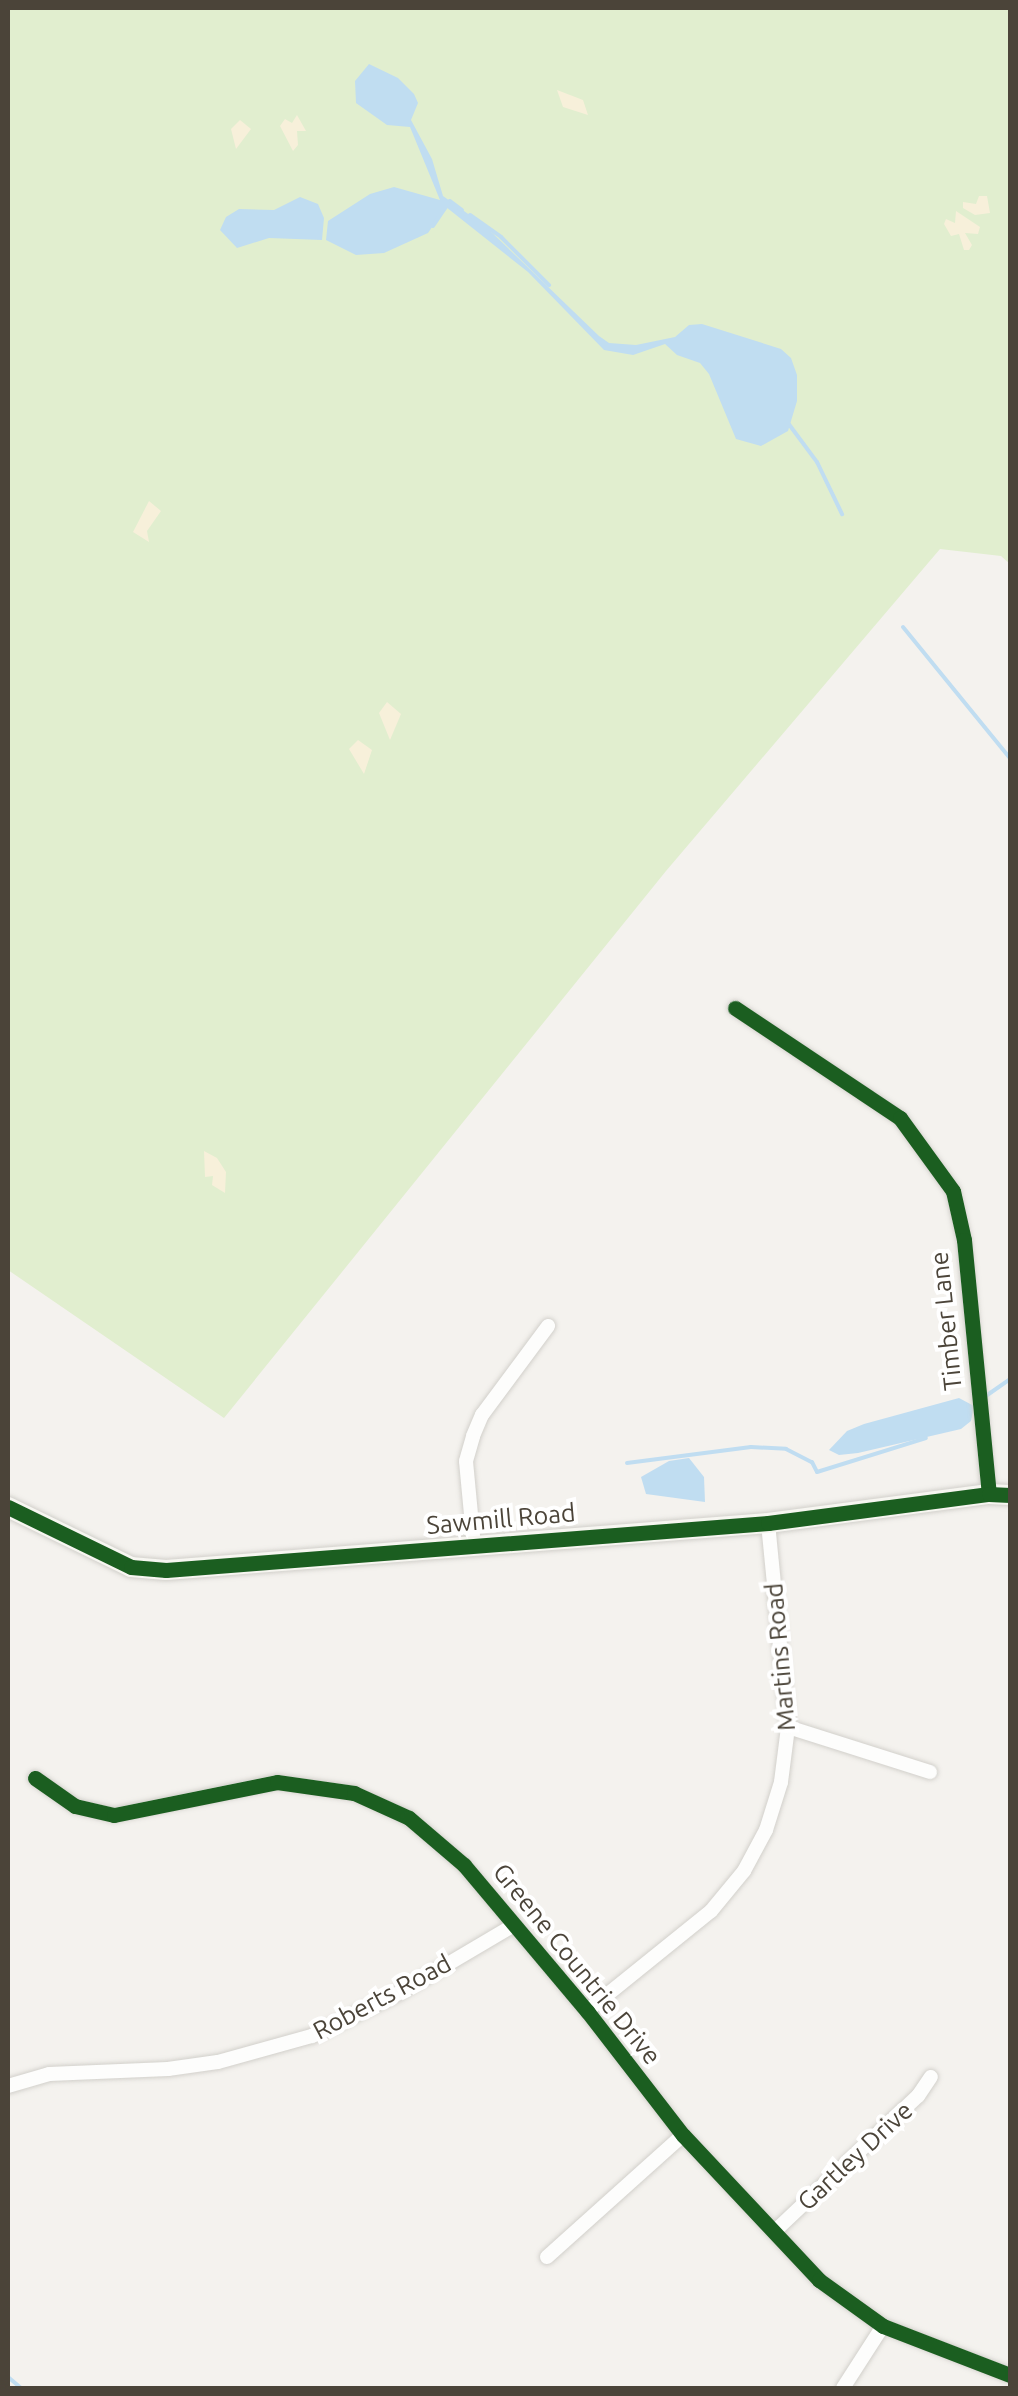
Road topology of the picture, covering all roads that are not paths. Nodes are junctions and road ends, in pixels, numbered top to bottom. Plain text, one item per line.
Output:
1 (736, 1008) dead end
2 (548, 1326) dead end
3 (989, 1494) junction
4 (1010, 1495) edge
5 (8, 1507) edge
6 (768, 1522) junction
7 (474, 1546) junction
8 (788, 1726) junction
9 (930, 1772) dead end
10 (35, 1778) dead end
11 (514, 1925) junction
12 (587, 2011) junction
13 (931, 2077) dead end
14 (8, 2086) edge
15 (682, 2135) junction
16 (775, 2230) junction
17 (547, 2257) dead end
18 (883, 2326) junction
19 (1010, 2374) edge
20 (843, 2388) edge

1 - 3 street, Timber Lane
2 - 7 street
3 - 4 street, Sawmill Road
3 - 6 street, Sawmill Road
5 - 7 street, Sawmill Road
6 - 7 street, Sawmill Road
6 - 8 street, Martins Road
8 - 9 street
8 - 12 street, Martins Road
10 - 11 street, Greene Countrie Drive
11 - 12 street, Greene Countrie Drive
11 - 14 street, Roberts Road
12 - 15 street, Greene Countrie Drive
13 - 16 street, Gartley Drive
15 - 16 street, Greene Countrie Drive
15 - 17 street
16 - 18 street, Greene Countrie Drive
18 - 19 street, Greene Countrie Drive
18 - 20 street

